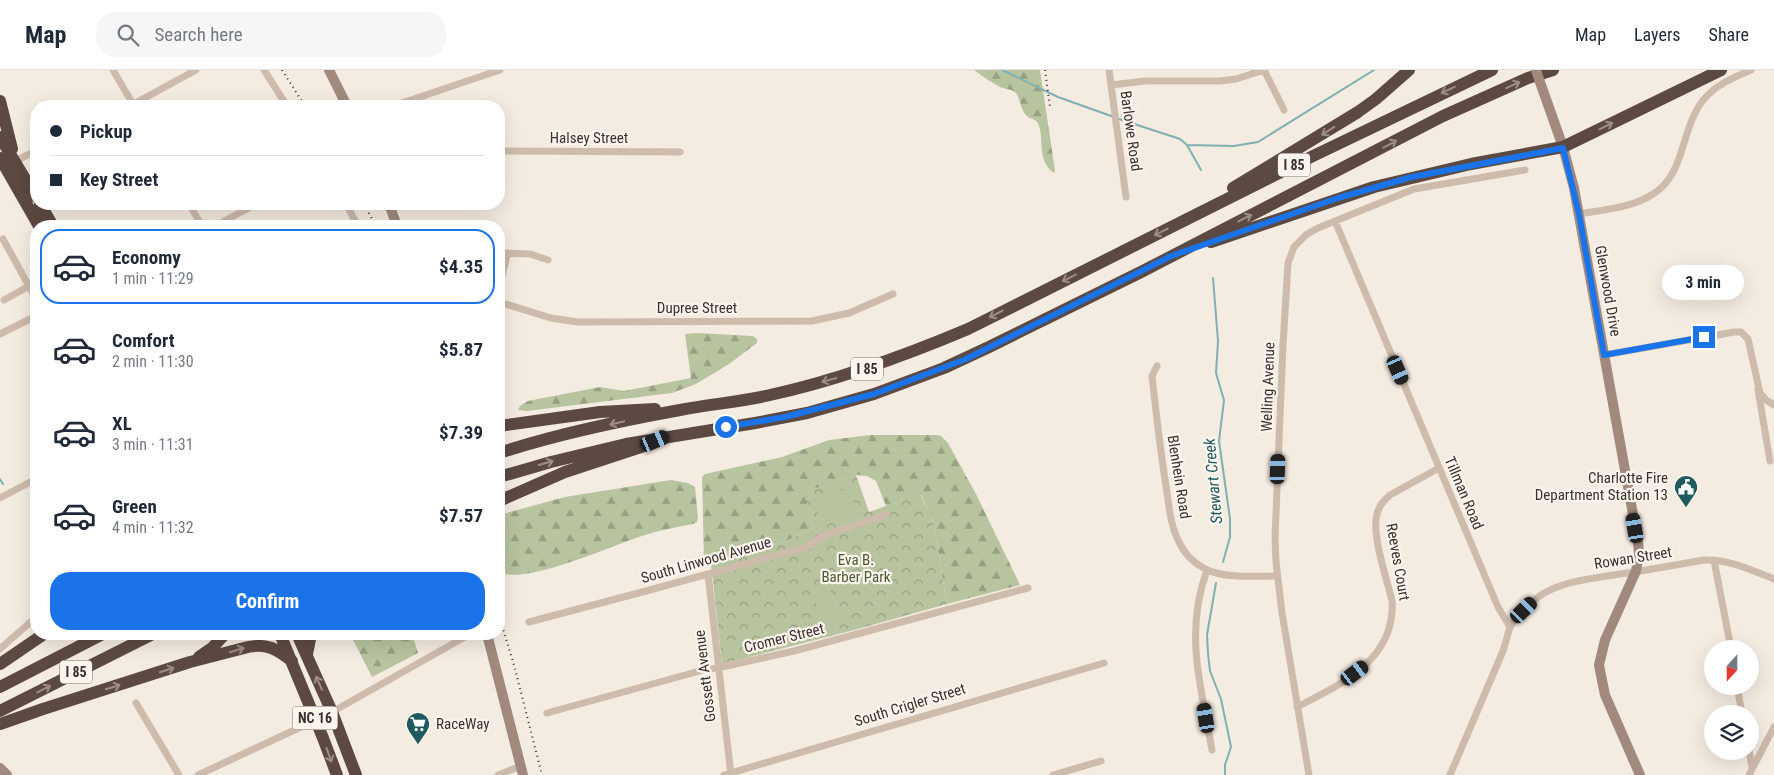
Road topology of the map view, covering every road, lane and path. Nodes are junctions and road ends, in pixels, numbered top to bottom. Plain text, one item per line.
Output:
1 (113, 70) edge
2 (196, 70) edge
3 (264, 70) edge
4 (329, 70) edge
5 (500, 70) edge
6 (1109, 70) edge
7 (1264, 70) edge
8 (1409, 70) edge
9 (1492, 70) edge
10 (1536, 70) edge
11 (1553, 70) edge
12 (1721, 70) edge
13 (1751, 70) edge
14 (487, 72) edge
15 (1111, 85) junction
16 (130, 100) edge
17 (144, 100) edge
18 (283, 100) edge
19 (343, 100) edge
20 (410, 100) edge
21 (0, 101) edge
22 (1284, 110) dead end
23 (0, 137) edge
24 (1563, 148) junction
25 (505, 151) edge
26 (680, 152) dead end
27 (30, 154) edge
28 (5, 165) edge
29 (1525, 170) dead end
30 (30, 192) edge
31 (1126, 197) dead end
32 (30, 210) edge
33 (245, 210) edge
34 (1579, 214) junction
35 (1193, 216) junction
36 (226, 220) edge
37 (1335, 221) junction
38 (3, 238) dead end
39 (508, 253) joint
40 (1171, 256) junction
41 (548, 260) dead end
42 (505, 264) edge
43 (29, 286) joint
44 (893, 294) dead end
45 (4, 300) dead end
46 (505, 304) edge
47 (30, 319) edge
48 (0, 334) edge
49 (1604, 355) junction
50 (1157, 366) dead end
51 (1758, 388) junction
52 (1774, 405) edge
53 (682, 409) junction
54 (505, 425) edge
55 (668, 436) junction
56 (505, 451) edge
57 (1770, 461) dead end
58 (1439, 468) junction
59 (505, 475) edge
60 (30, 482) edge
61 (0, 498) edge
62 (505, 498) edge
63 (887, 514) dead end
64 (1714, 560) junction
65 (1207, 570) junction
66 (1636, 571) junction
67 (708, 574) junction
68 (1277, 576) junction
69 (1774, 579) edge
70 (1028, 588) dead end
71 (30, 622) edge
72 (530, 622) dead end
73 (1510, 627) junction
74 (35, 640) edge
75 (91, 640) edge
76 (141, 640) edge
77 (219, 640) edge
78 (283, 640) edge
79 (300, 640) edge
80 (309, 640) edge
81 (459, 640) edge
82 (489, 640) edge
83 (1728, 640) edge
84 (0, 649) edge
85 (307, 654) junction
86 (292, 661) junction
87 (190, 662) junction
88 (1104, 663) dead end
89 (0, 664) edge
90 (718, 668) junction
91 (0, 687) edge
92 (136, 703) dead end
93 (1298, 707) junction
94 (0, 711) edge
95 (332, 712) junction
96 (547, 713) dead end
97 (316, 720) junction
98 (0, 724) edge
99 (1774, 726) edge
100 (1212, 750) dead end
101 (1751, 760) edge
102 (1101, 762) dead end
103 (1752, 767) junction
104 (0, 768) edge
105 (522, 771) edge
106 (728, 774) edge
107 (7, 775) edge
108 (179, 775) edge
109 (198, 775) edge
110 (337, 775) edge
111 (356, 775) edge
112 (498, 775) edge
113 (1053, 775) edge
114 (1309, 775) edge
115 (1450, 775) edge
116 (1640, 775) edge
117 (1749, 775) edge

1 - 16 street
2 - 17 street
3 - 18 street
4 - 19 street
5 - 14 street
6 - 15 street, Barlowe Road
7 - 15 street
7 - 22 street
8 -> 35 highway
9 -> 35 highway, I 85
10 - 24 street, Glenwood Drive, bridge
40 -> 11 highway, I 85
24 -> 12 highway
13 - 34 street
14 - 20 street
15 - 31 street, Barlowe Road
21 - 28 highway
23 - 28 highway
24 - 34 street, Glenwood Drive
24 - 40 highway
25 - 26 street, Halsey Street
27 - 28 street
28 - 30 highway
28 - 32 highway
29 - 37 street, Welling Avenue
33 - 36 street
34 - 49 street, Glenwood Drive
35 -> 53 highway, I 85
37 - 58 street, Tillman Road
37 - 68 street, Welling Avenue
38 - 43 street
39 - 41 street
39 - 42 street
40 - 55 highway, I 85
43 - 45 street
44 - 46 street, Dupree Street
47 - 48 street
49 - 51 street
49 - 66 street, Glenwood Drive
50 - 65 street, Blenhein Road
51 - 52 street
51 - 57 street
53 - 54 highway
53 -> 56 highway, I 85
59 -> 55 highway, I 85
55 - 62 highway
58 - 73 street, Tillman Road
58 - 93 street, Reeves Court
60 - 61 street
63 - 67 street, South Linwood Avenue
64 - 66 street, Rowan Street
64 - 69 street, Rowan Street
64 - 83 street
65 - 68 street, Blenhein Road
65 - 100 street
66 - 73 street, Rowan Street
66 - 116 street, Glenwood Drive
67 - 72 street, South Linwood Avenue
67 - 90 street, Gossett Avenue
68 - 93 street, Welling Avenue
70 - 90 street, Cromer Street
71 - 84 street
73 - 115 street
74 - 89 highway
75 - 91 highway, I 85
94 -> 76 highway, I 85
77 - 87 highway
78 - 86 highway, NC 16
79 - 85 highway, NC 16
80 - 85 highway
81 - 95 street
82 - 105 street
95 -> 85 highway, NC 16
87 -> 86 highway
86 - 97 highway, NC 16
98 -> 87 highway
88 - 106 street, South Crigler Street
90 - 96 street, Cromer Street
90 - 106 street, Gossett Avenue
92 - 108 street
93 - 114 street, Welling Avenue
95 - 111 highway, NC 16
97 - 109 street
97 -> 110 highway, NC 16
99 - 103 street
101 - 103 street
102 - 113 street
103 - 117 street
104 - 107 street
105 - 112 street

